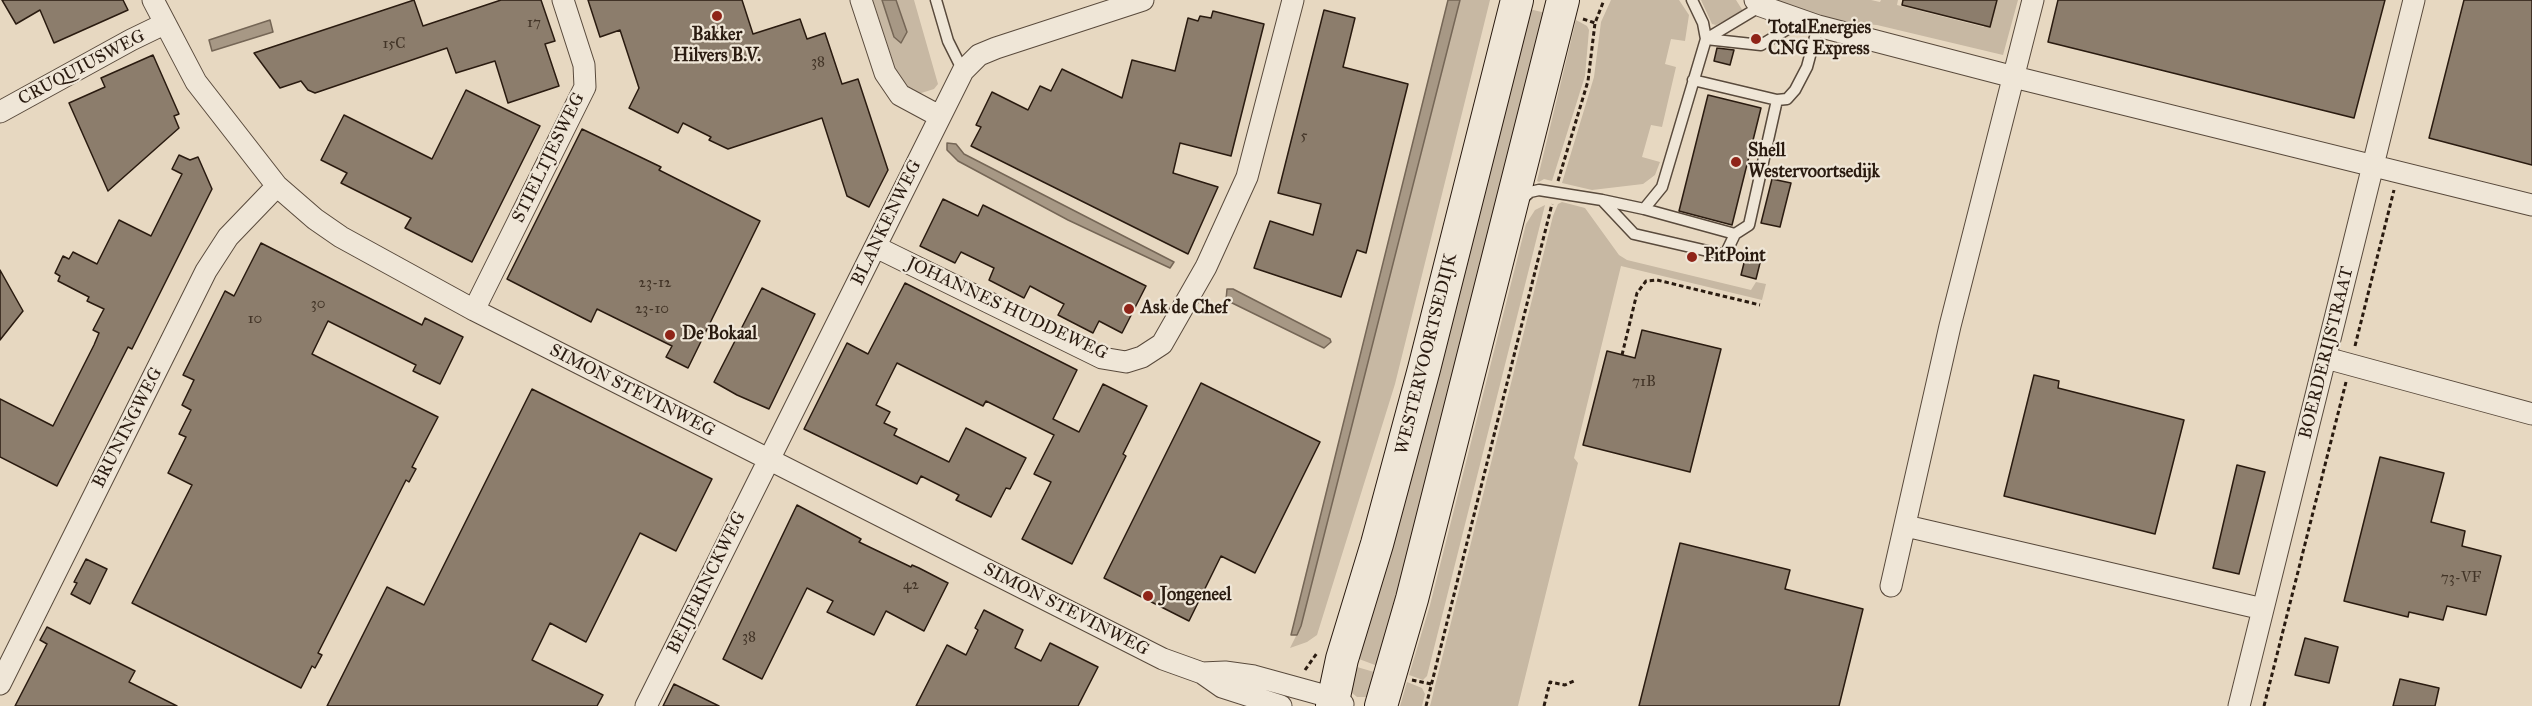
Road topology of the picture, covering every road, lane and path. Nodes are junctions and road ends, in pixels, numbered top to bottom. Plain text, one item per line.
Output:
1 (153, 0) edge
2 (563, 0) edge
3 (861, 0) edge
4 (936, 0) edge
5 (1143, 0) edge
6 (1293, 0) edge
7 (1517, 0) edge
8 (1563, 0) edge
9 (1605, 0) edge
10 (1692, 0) edge
11 (2033, 0) edge
12 (2414, 0) edge
13 (1758, 3) edge
14 (1810, 23) junction
15 (164, 24) junction
16 (1706, 39) junction
17 (963, 71) junction
18 (2014, 77) junction
19 (1693, 80) junction
20 (1777, 100) junction
21 (0, 112) edge
22 (939, 116) junction
23 (2373, 165) junction
24 (2398, 171) junction
25 (277, 186) junction
26 (1555, 193) junction
27 (1602, 200) junction
28 (2532, 205) edge
29 (1644, 209) junction
30 (1511, 210) junction
31 (1735, 234) junction
32 (876, 247) junction
33 (1760, 305) dead end
34 (474, 310) junction
35 (1622, 355) dead end
36 (2326, 358) junction
37 (2350, 365) junction
38 (2532, 414) edge
39 (767, 460) junction
40 (1906, 526) junction
41 (1891, 586) dead end
42 (2263, 609) junction
43 (1202, 673) junction
44 (1574, 681) dead end
45 (0, 684) edge
46 (1338, 704) edge
47 (646, 706) edge
48 (1281, 706) edge
49 (1381, 706) edge
50 (1426, 706) edge
51 (1544, 706) edge
52 (2239, 706) edge
53 (2264, 706) edge

1 - 15 street, SIMON STEVINWEG
2 - 34 street, STIELTJESWEG
3 - 22 street
4 - 17 lane
5 - 17 street
6 - 32 street, JOHANNES HUDDEWEG
7 - 46 main road, WESTERVOORTSEDIJK
8 - 30 main road
9 - 26 path
10 - 16 lane
11 - 18 street
12 - 23 street, BOERDERIJSTRAAT
13 - 14 street
13 - 16 lane
14 - 16 lane
14 - 18 street
14 - 20 lane
15 - 21 street, CRUQUIUSWEG
15 - 25 street, SIMON STEVINWEG
16 - 19 lane
17 - 22 street, BLANKENWEG
18 - 23 street
18 - 40 street
19 - 20 lane
19 - 29 lane
20 - 31 lane
22 - 32 street, BLANKENWEG
23 - 24 street
23 - 36 street, BOERDERIJSTRAAT
24 - 28 street
24 - 37 path
25 - 34 street, SIMON STEVINWEG
25 - 45 street, BRUNINGWEG
26 - 27 lane
26 - 30 lane
26 - 50 path
27 - 29 lane
27 - 31 lane
29 - 31 lane
30 - 49 main road
32 - 39 street, BLANKENWEG
33 - 35 path
34 - 39 street, SIMON STEVINWEG
36 - 37 street
36 - 42 street, BOERDERIJSTRAAT
37 - 38 street
37 - 53 path
39 - 43 street, SIMON STEVINWEG
39 - 47 street, BEIJERINCKWEG
40 - 41 street
40 - 42 street
42 - 52 street, BOERDERIJSTRAAT
43 - 46 street, SIMON STEVINWEG
43 - 48 street, SIMON STEVINWEG
44 - 51 path

